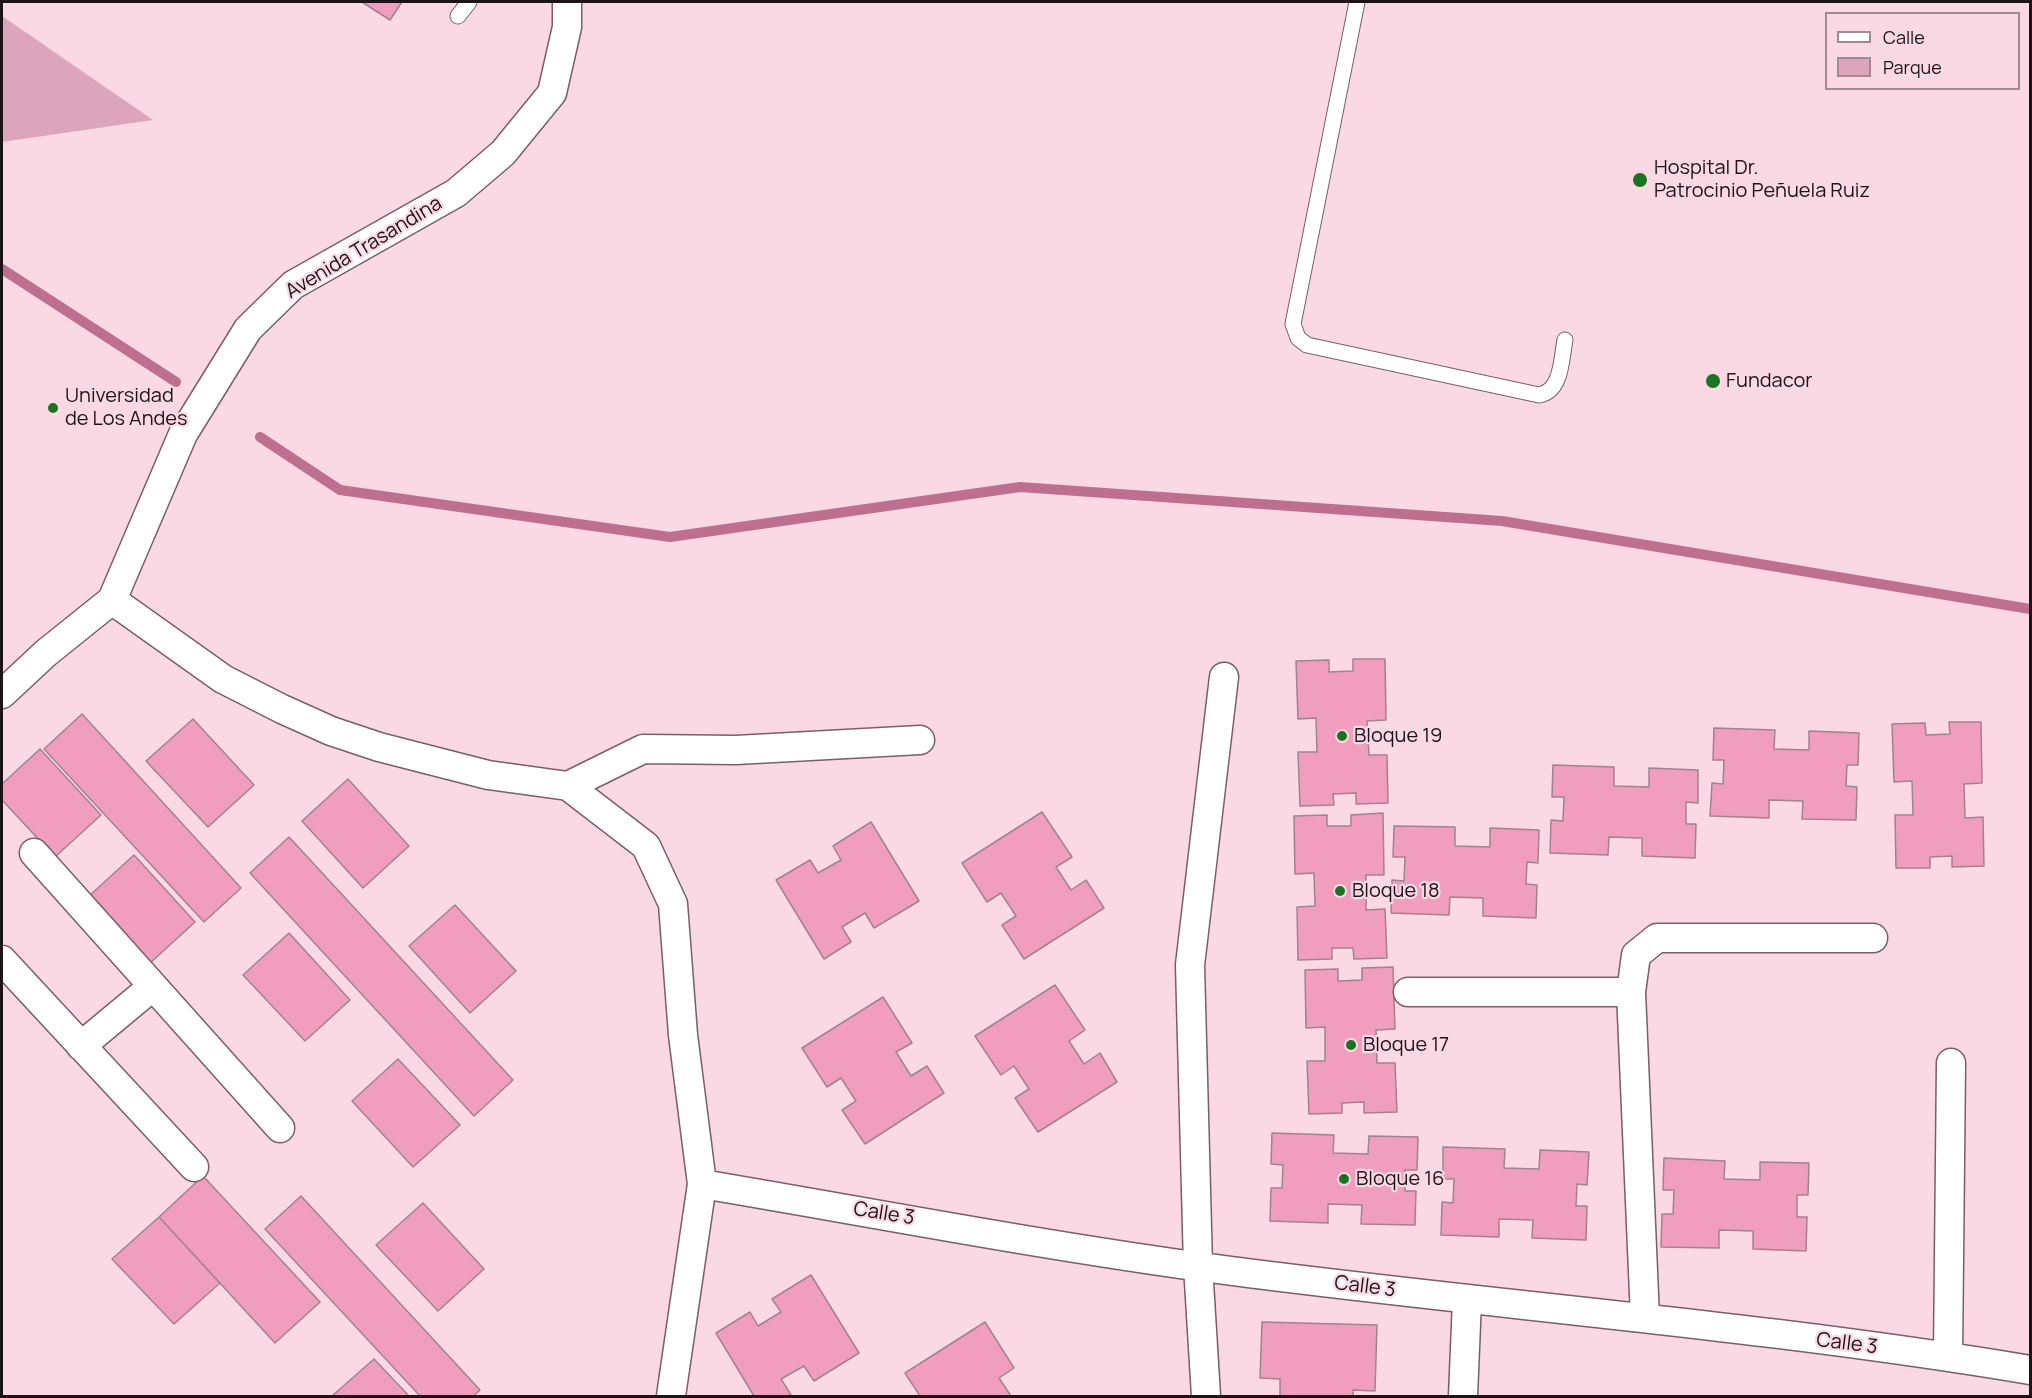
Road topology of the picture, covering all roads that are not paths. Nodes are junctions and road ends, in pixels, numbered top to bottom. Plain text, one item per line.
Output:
1 (469, 2) edge
2 (567, 2) edge
3 (1357, 2) edge
4 (458, 16) dead end
5 (1565, 339) dead end
6 (112, 600) junction
7 (1224, 677) dead end
8 (2, 694) edge
9 (920, 740) dead end
10 (568, 786) junction
11 (34, 853) dead end
12 (1873, 938) dead end
13 (2, 960) edge
14 (152, 987) junction
15 (1408, 992) dead end
16 (1631, 992) junction
17 (81, 1046) junction
18 (1951, 1063) dead end
19 (280, 1128) dead end
20 (194, 1167) dead end
21 (702, 1184) junction
22 (1198, 1266) junction
23 (1467, 1300) junction
24 (1645, 1318) junction
25 (1948, 1356) junction
26 (2031, 1370) edge
27 (671, 1396) edge
28 (1206, 1396) edge
29 (1463, 1396) edge

1 - 4 lane
2 - 6 street, Avenida Trasandina
3 - 5 lane
6 - 8 street, Avenida Trasandina
6 - 10 street
7 - 22 street
9 - 10 street
10 - 21 street
11 - 14 street
12 - 16 street
13 - 17 street
14 - 17 street
14 - 19 street
15 - 16 street
16 - 24 street
17 - 20 street
18 - 25 street
21 - 22 street, Calle 3
21 - 27 street
22 - 23 street, Calle 3
22 - 28 street
23 - 24 street, Calle 3
23 - 29 street
24 - 25 street, Calle 3
25 - 26 street, Calle 3

